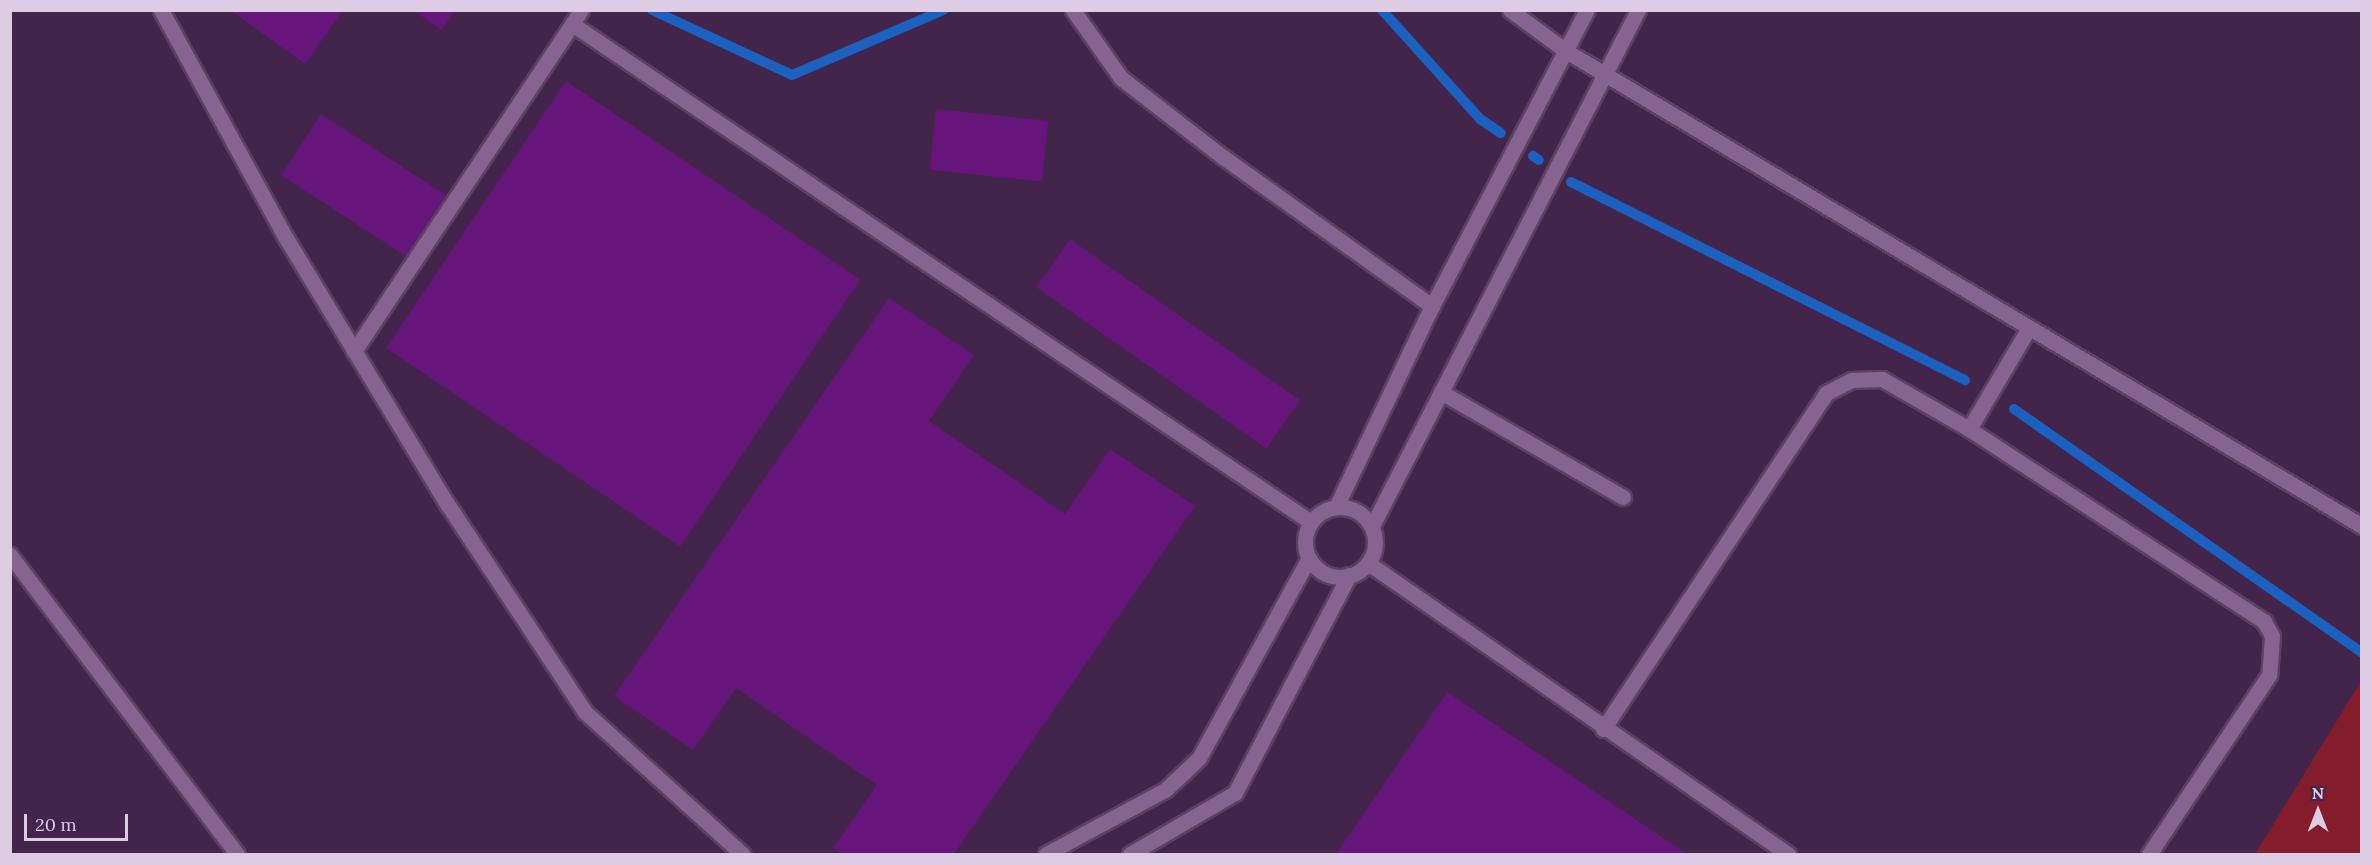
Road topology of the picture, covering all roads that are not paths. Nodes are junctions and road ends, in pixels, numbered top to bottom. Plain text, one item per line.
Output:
1 (161, 10) edge
2 (581, 10) edge
3 (1073, 10) edge
4 (1510, 10) edge
5 (1587, 10) edge
6 (1638, 10) edge
7 (572, 24) junction
8 (1566, 51) junction
9 (1605, 75) junction
10 (1432, 306) junction
11 (2029, 328) junction
12 (354, 351) junction
13 (1441, 392) junction
14 (1969, 429) junction
15 (1623, 497) dead end
16 (1336, 507) junction
17 (1311, 522) junction
18 (1372, 526) junction
19 (2361, 526) edge
20 (10, 555) edge
21 (1309, 558) junction
22 (1368, 563) junction
23 (1349, 575) junction
24 (1603, 729) junction
25 (237, 855) edge
26 (742, 855) edge
27 (1046, 855) edge
28 (1130, 855) edge
29 (1788, 855) edge
30 (2149, 855) edge

1 - 12 street
2 - 7 street
3 - 10 street
4 - 8 street
5 - 8 street
6 - 9 street
7 - 12 street
7 - 17 street
8 - 9 street
8 - 10 street
9 - 11 street
9 - 13 street
10 - 16 street
11 - 14 street
11 - 19 street
12 - 26 street
13 - 15 street
13 - 18 street
14 - 24 street
14 - 30 street
16 - 17 street
16 - 18 street
17 - 21 street
18 - 22 street
20 - 25 street
21 - 23 street
21 - 27 street
22 - 23 street
22 - 24 street
23 - 28 street
24 - 29 street

